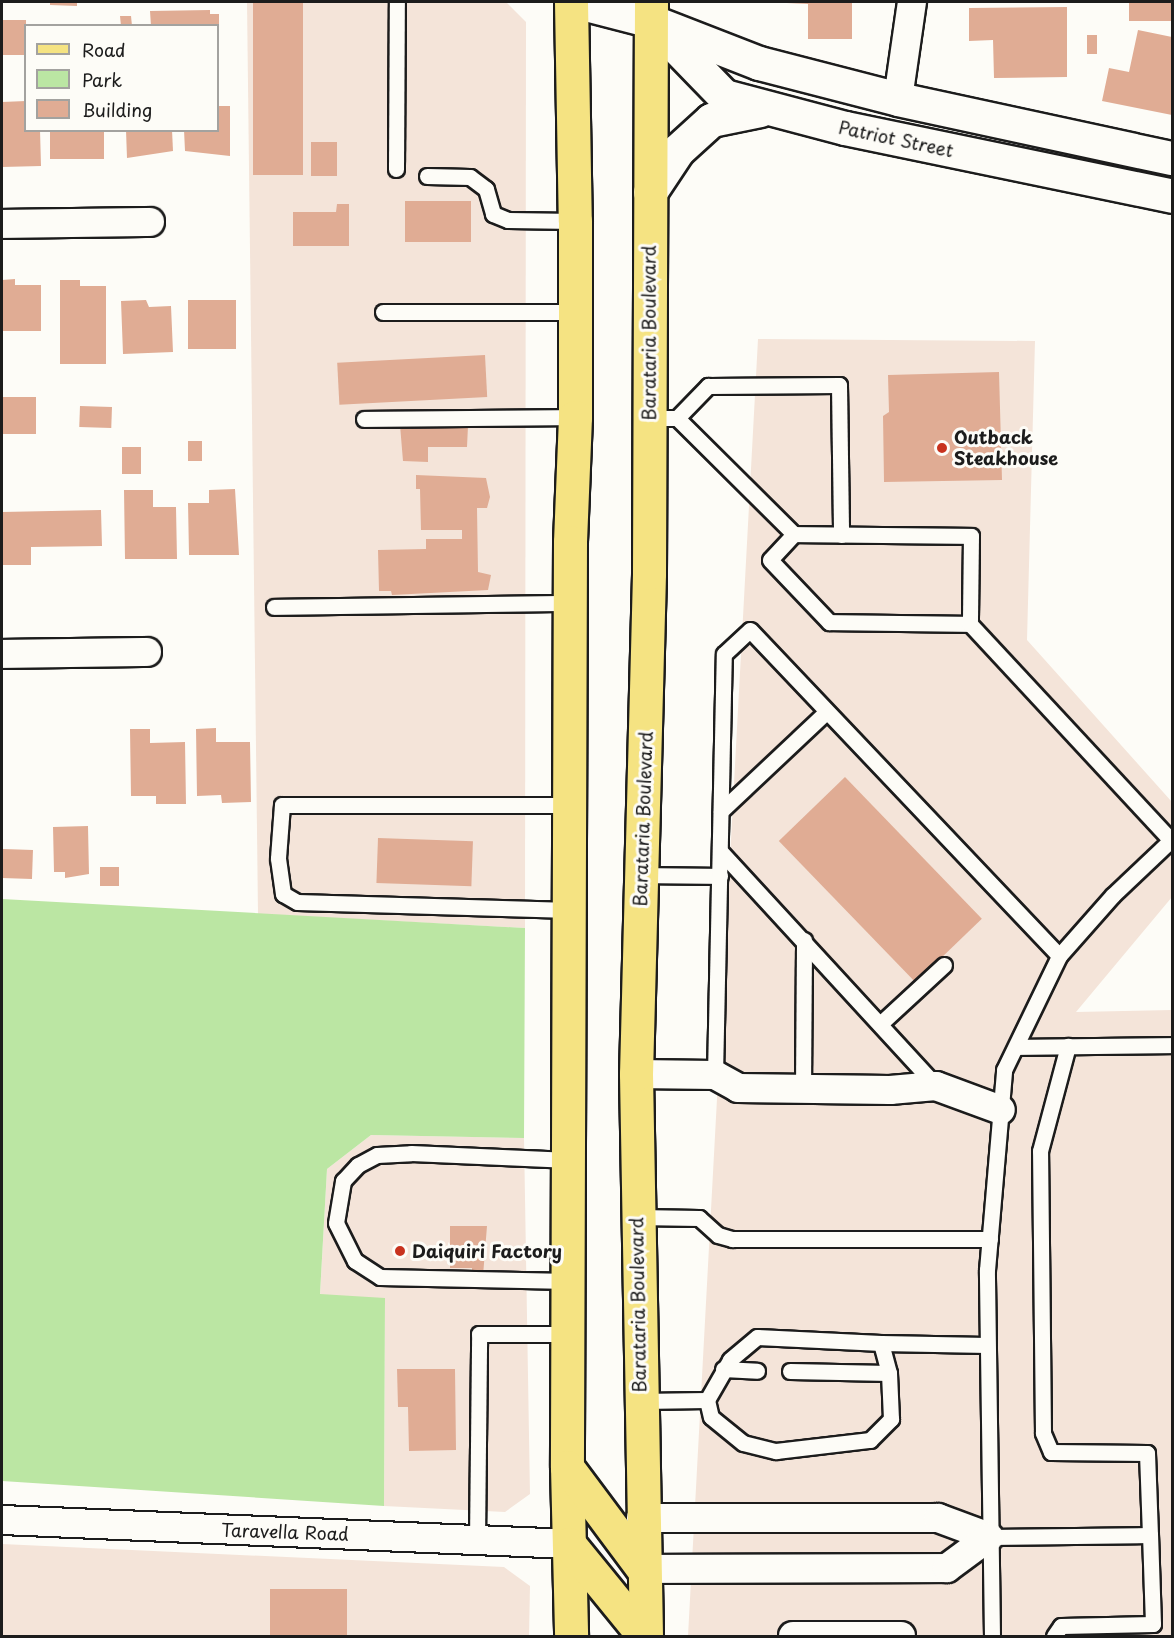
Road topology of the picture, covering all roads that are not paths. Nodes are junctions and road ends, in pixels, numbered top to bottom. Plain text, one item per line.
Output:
1 (397, 2) edge
2 (571, 2) edge
3 (578, 2) edge
4 (912, 2) edge
5 (651, 11) edge
6 (898, 99) junction
7 (772, 109) junction
8 (1173, 158) edge
9 (396, 169) dead end
10 (427, 176) dead end
11 (650, 192) junction
12 (1173, 196) edge
13 (575, 221) junction
14 (150, 222) dead end
15 (2, 224) edge
16 (383, 312) dead end
17 (575, 312) junction
18 (575, 417) junction
19 (663, 418) junction
20 (364, 419) dead end
21 (794, 534) junction
22 (841, 535) junction
23 (570, 603) junction
24 (274, 607) dead end
25 (970, 624) junction
26 (147, 652) dead end
27 (2, 654) edge
28 (826, 711) junction
29 (571, 805) junction
30 (721, 811) junction
31 (1172, 839) edge
32 (720, 852) junction
33 (642, 875) junction
34 (720, 876) junction
35 (570, 910) junction
36 (804, 940) junction
37 (1059, 956) junction
38 (945, 965) dead end
39 (880, 1024) junction
40 (1173, 1045) edge
41 (1068, 1046) junction
42 (1018, 1047) junction
43 (636, 1074) junction
44 (715, 1075) junction
45 (936, 1086) junction
46 (802, 1089) junction
47 (1001, 1110) junction
48 (570, 1160) junction
49 (638, 1217) junction
50 (990, 1239) junction
51 (569, 1281) junction
52 (568, 1334) junction
53 (881, 1343) junction
54 (987, 1345) junction
55 (723, 1370) junction
56 (757, 1371) dead end
57 (790, 1371) dead end
58 (889, 1373) junction
59 (707, 1400) junction
60 (640, 1401) junction
61 (567, 1467) junction
62 (641, 1518) junction
63 (2, 1520) edge
64 (1150, 1535) junction
65 (989, 1537) junction
66 (477, 1540) junction
67 (569, 1544) junction
68 (643, 1569) junction
69 (571, 1636) edge
70 (645, 1636) edge
71 (793, 1636) edge
72 (901, 1636) edge
73 (992, 1636) edge
74 (1054, 1636) edge

1 - 9 lane
2 - 13 main road
3 - 5 main road
4 - 6 street
5 - 6 main road
5 - 7 main road, Patriot Street
5 - 11 main road, Barataria Boulevard
6 - 8 main road
7 - 11 main road
7 - 12 main road, Patriot Street
10 - 13 lane
11 - 19 main road, Barataria Boulevard
13 - 17 main road
14 - 15 street
16 - 17 lane
17 - 18 main road
18 - 20 lane
18 - 23 main road
19 - 21 lane
19 - 22 lane
19 - 33 main road, Barataria Boulevard
21 - 22 lane
21 - 25 lane
22 - 25 lane
23 - 24 lane
23 - 29 main road
25 - 31 lane
26 - 27 street
28 - 30 lane
28 - 30 lane
28 - 37 lane
29 - 35 main road
29 - 35 lane
30 - 32 lane
31 - 37 lane
32 - 34 lane
32 - 36 lane
33 - 34 lane
33 - 43 main road, Barataria Boulevard
34 - 44 lane
35 - 48 main road
36 - 39 lane
36 - 46 lane
37 - 42 lane
38 - 39 lane
39 - 45 lane
40 - 41 lane
41 - 42 lane
41 - 64 lane
42 - 47 lane
43 - 44 street
43 - 49 main road, Barataria Boulevard
44 - 46 street
45 - 46 street
45 - 47 street
47 - 50 lane
48 - 51 main road
48 - 51 lane
49 - 50 lane
49 - 60 main road, Barataria Boulevard
50 - 54 lane
51 - 52 main road
52 - 61 main road
52 - 66 lane
53 - 54 lane
53 - 55 lane
53 - 58 lane
54 - 65 lane
55 - 56 lane
55 - 59 lane
57 - 58 lane
58 - 59 lane
59 - 60 lane
60 - 62 main road, Barataria Boulevard
61 - 67 main road
61 - 68 main road
62 - 65 street
62 - 68 main road, Barataria Boulevard
63 - 66 street, Taravella Road
64 - 65 lane
64 - 74 lane
65 - 68 street
65 - 73 lane
66 - 67 street, Taravella Road
67 - 69 main road
67 - 70 main road
68 - 70 main road, Barataria Boulevard
71 - 72 street

